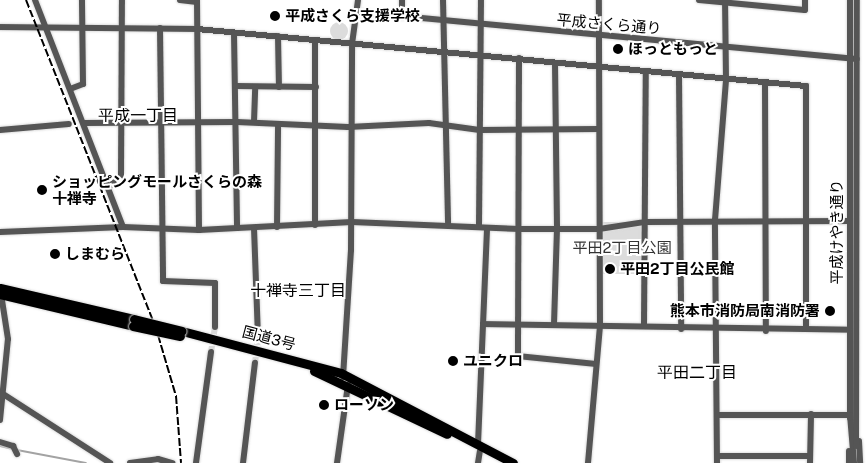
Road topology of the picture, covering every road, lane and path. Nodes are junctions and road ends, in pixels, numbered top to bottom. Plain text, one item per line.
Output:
1 (35, 0) edge
2 (82, 0) edge
3 (122, 0) edge
4 (180, 0) edge
5 (358, 0) edge
6 (402, 0) edge
7 (443, 0) edge
8 (481, 0) edge
9 (599, 0) edge
10 (699, 0) edge
11 (805, 0) edge
12 (850, 0) edge
13 (857, 0) edge
14 (197, 1) edge
15 (725, 1) edge
16 (764, 3) edge
17 (358, 12) junction
18 (402, 17) junction
19 (443, 22) junction
20 (480, 25) junction
21 (0, 27) edge
22 (122, 27) junction
23 (46, 28) junction
24 (82, 28) junction
25 (160, 28) junction
26 (197, 29) junction
27 (234, 33) junction
28 (278, 36) junction
29 (599, 36) junction
30 (315, 40) junction
31 (352, 44) junction
32 (726, 48) junction
33 (444, 51) junction
34 (480, 54) junction
35 (519, 58) junction
36 (854, 58) junction
37 (555, 62) junction
38 (599, 67) junction
39 (646, 71) junction
40 (679, 75) junction
41 (726, 79) junction
42 (765, 83) junction
43 (236, 86) junction
44 (255, 87) junction
45 (279, 87) junction
46 (316, 87) junction
47 (70, 89) junction
48 (237, 122) junction
49 (254, 122) junction
50 (84, 123) junction
51 (198, 123) junction
52 (69, 124) dead end
53 (123, 124) junction
54 (161, 124) junction
55 (278, 124) junction
56 (446, 124) junction
57 (315, 126) junction
58 (352, 127) junction
59 (556, 129) junction
60 (599, 129) junction
61 (0, 130) edge
62 (480, 130) junction
63 (518, 130) junction
64 (108, 187) junction
65 (715, 220) junction
66 (765, 220) junction
67 (807, 220) junction
68 (850, 221) junction
69 (352, 222) junction
70 (645, 222) junction
71 (680, 222) junction
72 (448, 224) junction
73 (315, 225) junction
74 (479, 226) junction
75 (123, 227) junction
76 (277, 227) junction
77 (557, 227) junction
78 (161, 228) junction
79 (237, 228) junction
80 (254, 228) junction
81 (487, 228) junction
82 (599, 229) junction
83 (199, 230) junction
84 (520, 230) junction
85 (0, 232) edge
86 (858, 258) junction
87 (866, 258) edge
88 (0, 292) edge
89 (519, 323) junction
90 (483, 324) junction
91 (554, 324) junction
92 (600, 325) junction
93 (644, 326) junction
94 (215, 327) tunnel mouth
95 (681, 329) junction
96 (806, 329) junction
97 (715, 330) junction
98 (850, 330) junction
99 (858, 330) junction
100 (866, 330) edge
101 (766, 331) junction
102 (181, 333) junction
103 (258, 339) tunnel mouth
104 (211, 352) tunnel mouth
105 (255, 363) tunnel mouth
106 (596, 364) junction
107 (341, 373) junction
108 (349, 386) junction
109 (2, 393) edge
110 (811, 414) junction
111 (850, 415) junction
112 (861, 415) junction
113 (717, 416) junction
114 (0, 420) edge
115 (0, 442) edge
116 (479, 448) junction
117 (17, 454) dead end
118 (718, 456) junction
119 (810, 460) edge
120 (110, 463) edge
121 (130, 463) edge
122 (172, 463) edge
123 (196, 463) edge
124 (243, 463) edge
125 (337, 463) edge
126 (478, 463) edge
127 (502, 463) edge
128 (513, 463) edge
129 (588, 463) edge
130 (717, 463) edge
131 (849, 463) edge
132 (854, 463) edge
133 (860, 463) edge

1 - 23 street
2 - 24 street
3 - 22 street
4 - 14 street
5 - 17 street
6 - 18 street
7 - 19 street
8 - 20 street
9 - 29 street
10 - 15 street
11 - 16 street
12 - 36 street, 平成けやき通り
13 - 36 street, 平成けやき通り
14 - 26 street
15 - 16 street
15 - 32 street
17 - 18 street, 平成さくら通り
17 - 31 street
18 - 19 street, 平成さくら通り
19 - 20 street, 平成さくら通り
19 - 33 street
20 - 29 street, 平成さくら通り
20 - 34 street
21 - 23 street
22 - 24 street
22 - 25 street
22 - 53 street
23 - 24 street
23 - 47 street
24 - 47 street
25 - 26 street
25 - 54 street
26 - 27 street
26 - 51 street
27 - 28 street
27 - 43 street
28 - 30 street
28 - 45 street
29 - 32 street, 平成さくら通り
29 - 38 street
30 - 31 street
30 - 46 street
31 - 33 street
31 - 58 street
32 - 36 street, 平成さくら通り
32 - 41 street
33 - 34 street
33 - 56 street
34 - 35 street
34 - 62 street
35 - 37 street
35 - 63 street
36 - 68 street, 平成けやき通り
36 - 86 street, 平成けやき通り
37 - 38 street
37 - 59 street
38 - 39 street
38 - 60 street
39 - 40 street
39 - 70 street
40 - 41 street
40 - 71 street
41 - 42 street
41 - 65 street
42 - 66 street
42 - 67 street
43 - 44 street
43 - 48 street
44 - 45 street
44 - 49 street
45 - 46 street
46 - 57 street
47 - 50 street
48 - 49 street
48 - 51 street
48 - 79 street
49 - 55 street
50 - 53 street
50 - 64 street
51 - 54 street
51 - 83 street
52 - 61 street
53 - 54 street
53 - 64 street
54 - 78 street
55 - 57 street
55 - 76 street
56 - 58 street
56 - 62 street
56 - 72 street
57 - 58 street
57 - 73 street
58 - 69 street
59 - 60 street
59 - 63 street
59 - 77 street
60 - 82 street
62 - 63 street
62 - 74 street
63 - 84 street
64 - 75 street
65 - 66 street
65 - 71 street
65 - 97 street
66 - 67 street
66 - 101 street
67 - 68 street
67 - 96 street
68 - 98 street, 平成けやき通り
69 - 72 street
69 - 73 street
69 - 107 street
70 - 71 street
70 - 82 street
70 - 93 street
71 - 95 street
72 - 74 street
73 - 76 street
74 - 81 street
75 - 78 street
75 - 85 street
76 - 80 street
77 - 82 street
77 - 84 street
77 - 91 street
78 - 83 street
78 - 94 street
79 - 80 street
79 - 83 street
80 - 103 street
81 - 84 street
81 - 90 street
82 - 92 street
84 - 89 street
86 - 87 street
86 - 99 street, 平成けやき通り
88 - 102 highway, 国道3号, bridge
88 - 109 street
89 - 90 street
89 - 91 street
89 - 106 street
90 - 116 street
91 - 92 street
92 - 93 street
92 - 106 street
93 - 95 street
95 - 97 street
96 - 98 street
96 - 101 street
97 - 101 street
97 - 113 street
98 - 111 street, 平成けやき通り
99 - 100 street
99 - 112 street, 平成けやき通り
102 - 107 highway, 国道3号
102 - 108 highway, 国道3号
104 - 123 street
105 - 124 street
106 - 129 street
107 - 108 street
107 - 116 highway, 国道3号
108 - 116 highway, 国道3号
108 - 125 street
109 - 114 street
109 - 120 street
110 - 111 street
110 - 113 street
110 - 119 street
111 - 131 street
111 - 132 street, 平成けやき通り
112 - 132 street, 平成けやき通り
112 - 133 street
113 - 118 street
115 - 117 street
116 - 126 street
116 - 127 highway, 国道3号
116 - 128 highway, 国道3号
118 - 119 street
118 - 130 street
121 - 122 street

